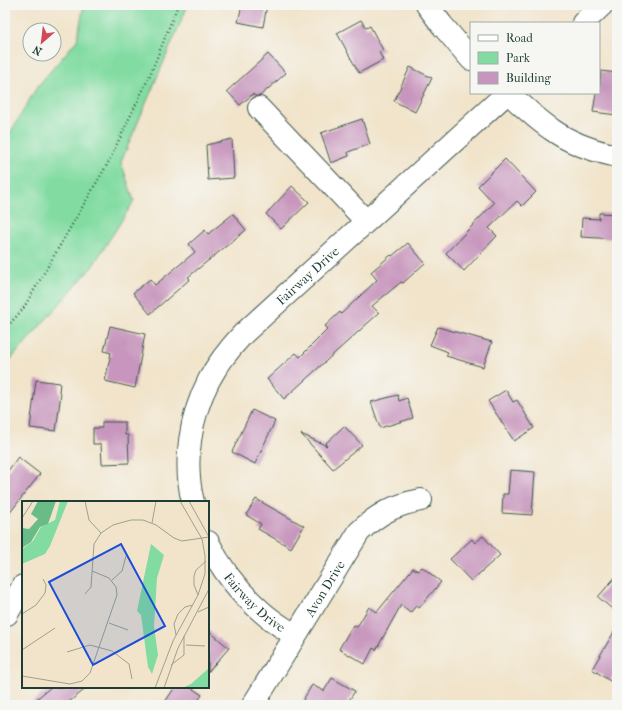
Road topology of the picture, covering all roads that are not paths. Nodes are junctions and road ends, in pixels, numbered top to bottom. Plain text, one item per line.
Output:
1 (428, 5) edge
2 (602, 5) edge
3 (584, 22) edge
4 (470, 58) edge
5 (506, 94) edge
6 (508, 94) edge
7 (259, 108) dead end
8 (617, 156) edge
9 (366, 221) junction
10 (421, 500) dead end
11 (188, 501) edge
12 (209, 544) edge
13 (22, 588) edge
14 (7, 614) dead end
15 (295, 636) junction
16 (253, 705) edge

1 - 4 street
2 - 3 street
5 - 9 street, Fairway Drive
6 - 8 street
7 - 9 street
9 - 11 street, Fairway Drive
10 - 15 street, Avon Drive
12 - 15 street, Fairway Drive
13 - 14 street
15 - 16 street, Avon Drive

